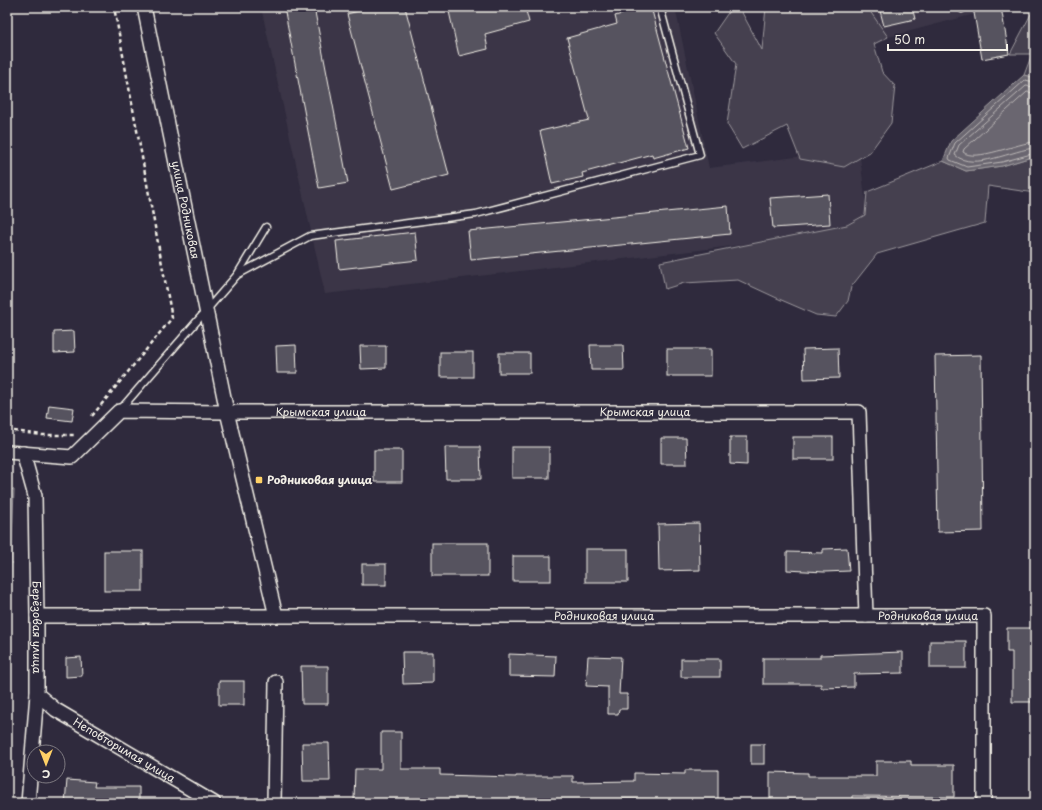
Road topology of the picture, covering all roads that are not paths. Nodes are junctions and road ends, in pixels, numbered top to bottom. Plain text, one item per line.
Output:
1 (144, 7) edge
2 (660, 7) edge
3 (266, 227) dead end
4 (237, 275) junction
5 (206, 310) junction
6 (119, 411) junction
7 (227, 412) junction
8 (7, 452) edge
9 (23, 453) junction
10 (37, 616) junction
11 (276, 616) junction
12 (866, 616) junction
13 (276, 682) dead end
14 (37, 694) junction
15 (28, 803) edge
16 (214, 803) edge
17 (274, 803) edge
18 (984, 803) edge

1 - 5 street, улица Родниковая
2 - 4 lane
3 - 4 lane
4 - 5 lane
5 - 6 lane
5 - 7 street, улица Родниковая
6 - 7 street
6 - 9 street
7 - 11 street, улица Родниковая
7 - 12 street, Крымская улица
8 - 9 street
9 - 10 street, Берёзовая улица
10 - 11 street, Родниковая улица
10 - 14 street, Берёзовая улица
11 - 12 street, Родниковая улица
12 - 18 street, Родниковая улица
13 - 17 street
14 - 15 street, Берёзовая улица
14 - 16 street, Неповторимая улица

